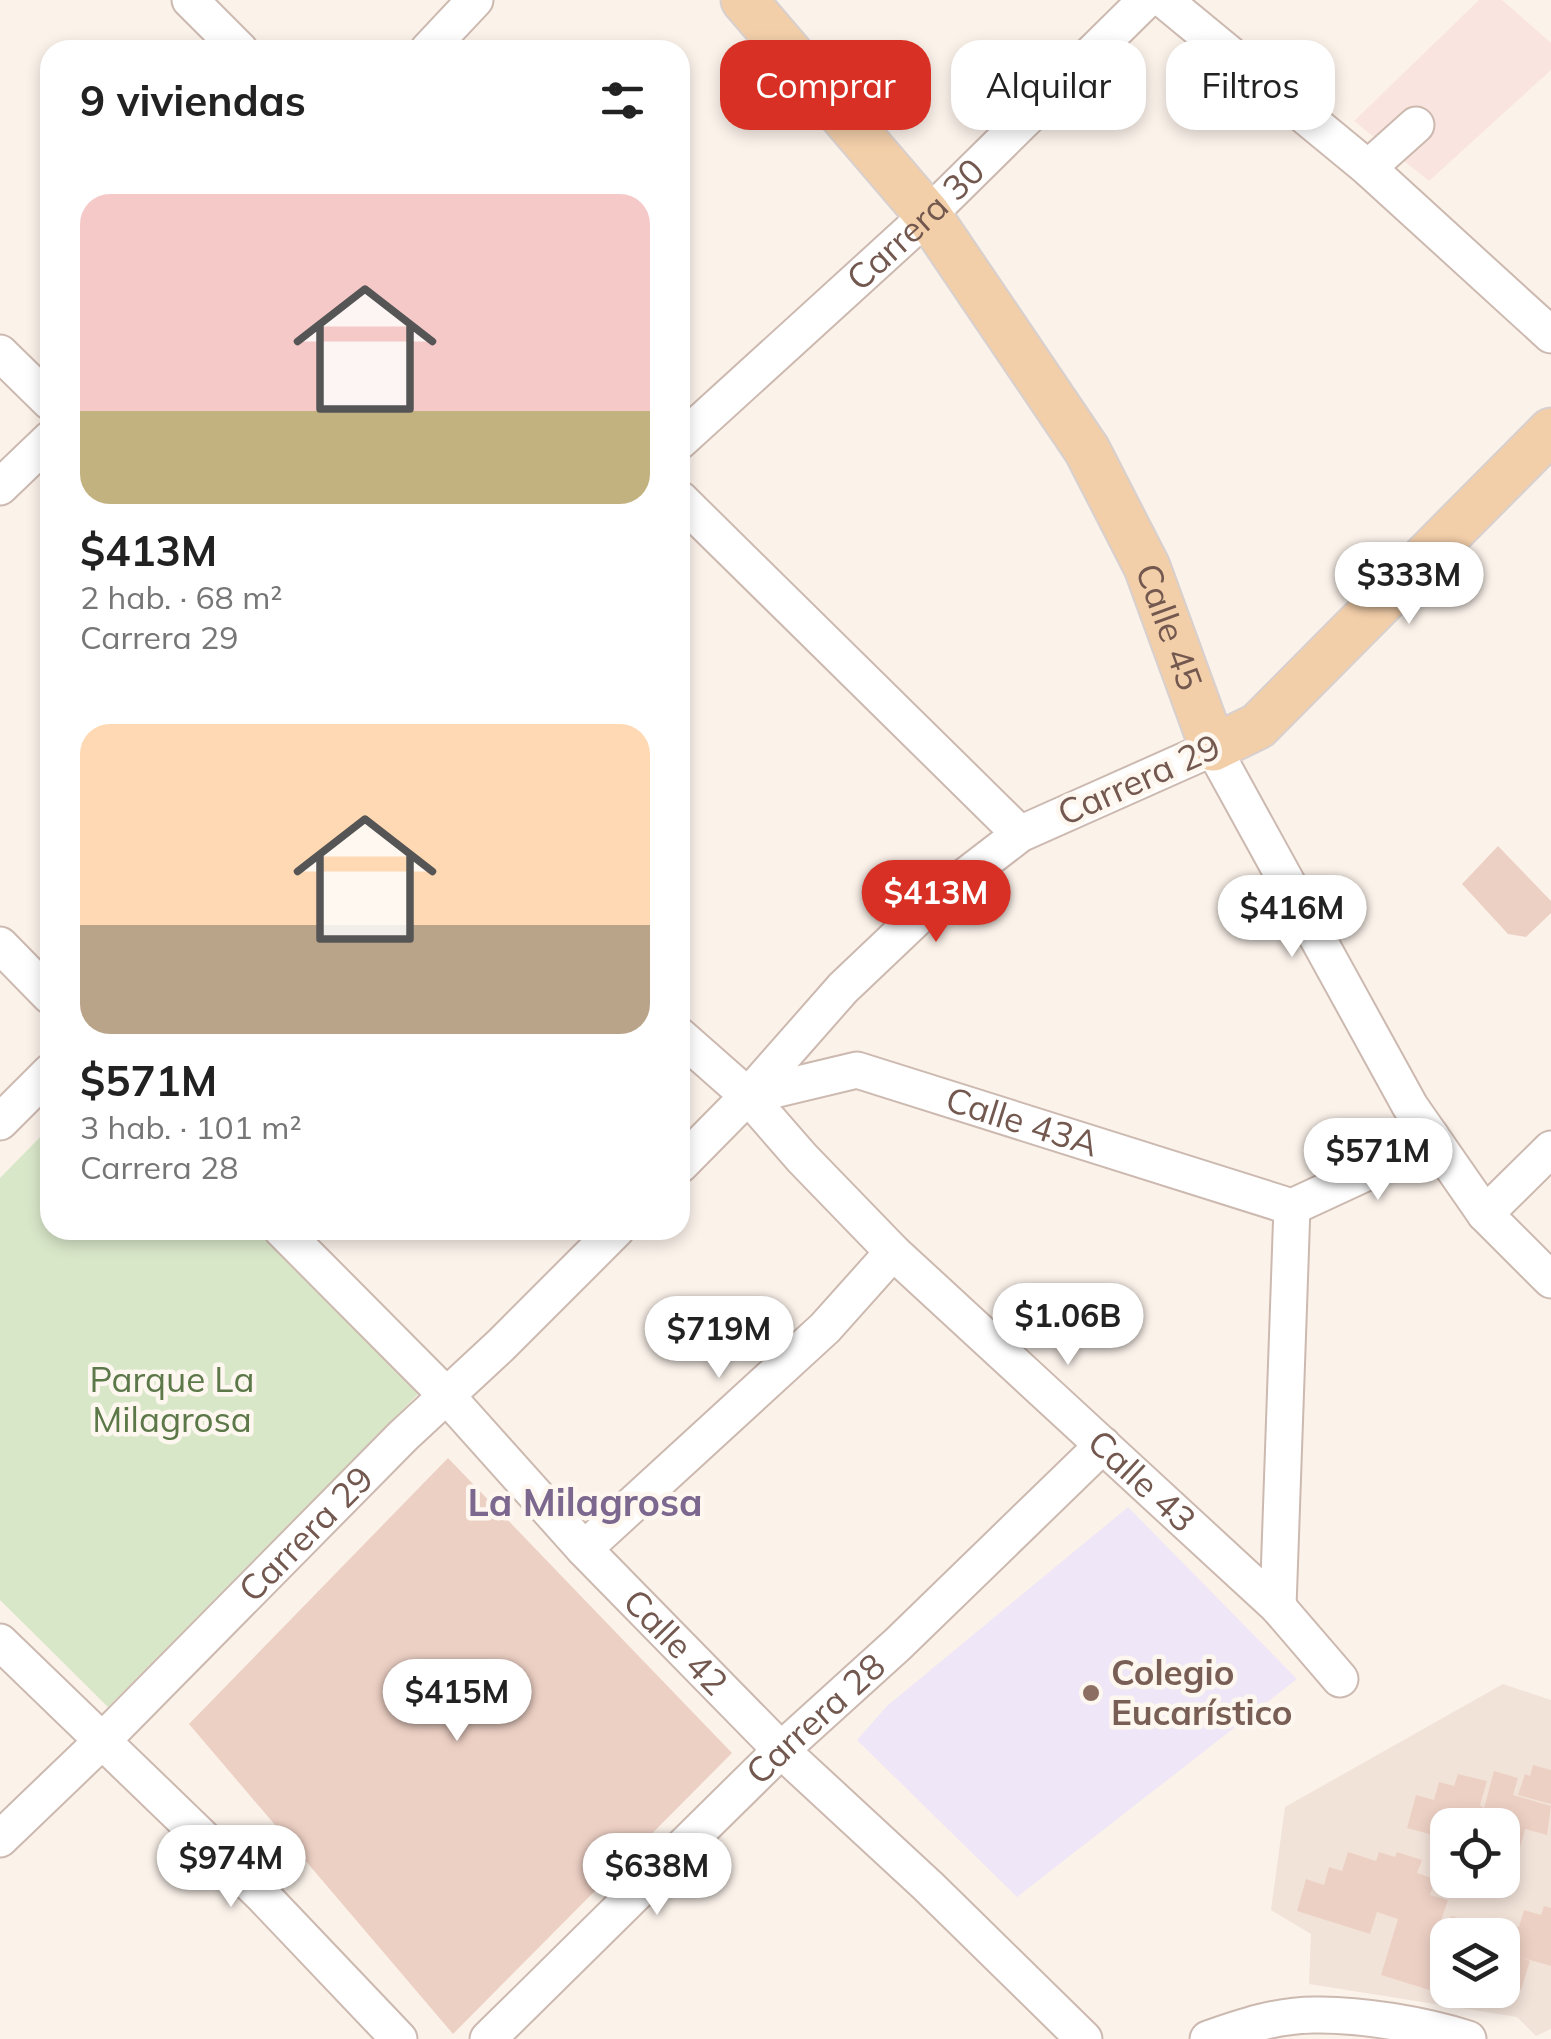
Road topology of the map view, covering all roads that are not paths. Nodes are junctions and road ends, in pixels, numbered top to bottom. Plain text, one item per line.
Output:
1 (190, 0) edge
2 (476, 0) edge
3 (744, 0) edge
4 (1146, 0) edge
5 (1164, 0) edge
6 (230, 40) edge
7 (438, 40) edge
8 (1416, 124) dead end
9 (1368, 168) junction
10 (928, 215) junction
11 (1551, 335) edge
12 (0, 352) edge
13 (40, 392) edge
14 (690, 431) edge
15 (1551, 431) edge
16 (40, 448) edge
17 (0, 487) edge
18 (690, 509) edge
19 (1213, 748) junction
20 (1020, 834) junction
21 (0, 945) edge
22 (40, 986) edge
23 (690, 1045) edge
24 (40, 1082) edge
25 (748, 1096) junction
26 (0, 1122) edge
27 (1430, 1136) junction
28 (1551, 1150) edge
29 (690, 1155) edge
30 (1292, 1207) junction
31 (1485, 1214) junction
32 (292, 1240) edge
33 (606, 1240) edge
34 (893, 1252) junction
35 (1551, 1280) edge
36 (446, 1395) junction
37 (1103, 1445) junction
38 (584, 1549) junction
39 (1278, 1606) junction
40 (0, 1642) edge
41 (1340, 1680) dead end
42 (103, 1740) junction
43 (781, 1750) junction
44 (0, 1839) edge
45 (399, 2039) edge
46 (488, 2039) edge
47 (1084, 2039) edge
48 (1208, 2039) edge
49 (1468, 2039) edge

1 - 6 street
2 - 7 street
3 - 10 main road, Calle 45
4 - 10 street, Carrera 30
5 - 9 street
8 - 9 street
9 - 11 street
10 - 14 street, Carrera 30
10 - 19 main road, Calle 45
12 - 13 street
15 - 19 main road, Carrera 29
16 - 17 street
18 - 20 street
19 - 20 street, Carrera 29
19 - 27 street, Calle 45
20 - 25 street, Carrera 29
21 - 22 street
23 - 25 street, Calle 43
24 - 26 street
25 - 29 street, Carrera 29
25 - 30 street, Calle 43A
25 - 34 street, Calle 43
27 - 30 street
27 - 31 street, Calle 45
28 - 31 street
30 - 39 street
31 - 35 street, Calle 45
32 - 36 street, Calle 42
33 - 36 street, Carrera 29
34 - 37 street, Calle 43
34 - 38 street
36 - 38 street, Calle 42
36 - 42 street, Carrera 29
37 - 39 street, Calle 43
37 - 43 street, Carrera 28
38 - 43 street, Calle 42
39 - 41 street, Calle 43
40 - 42 street
42 - 44 street, Carrera 29
42 - 45 street
43 - 46 street, Carrera 28
43 - 47 street, Calle 42
48 - 49 street

